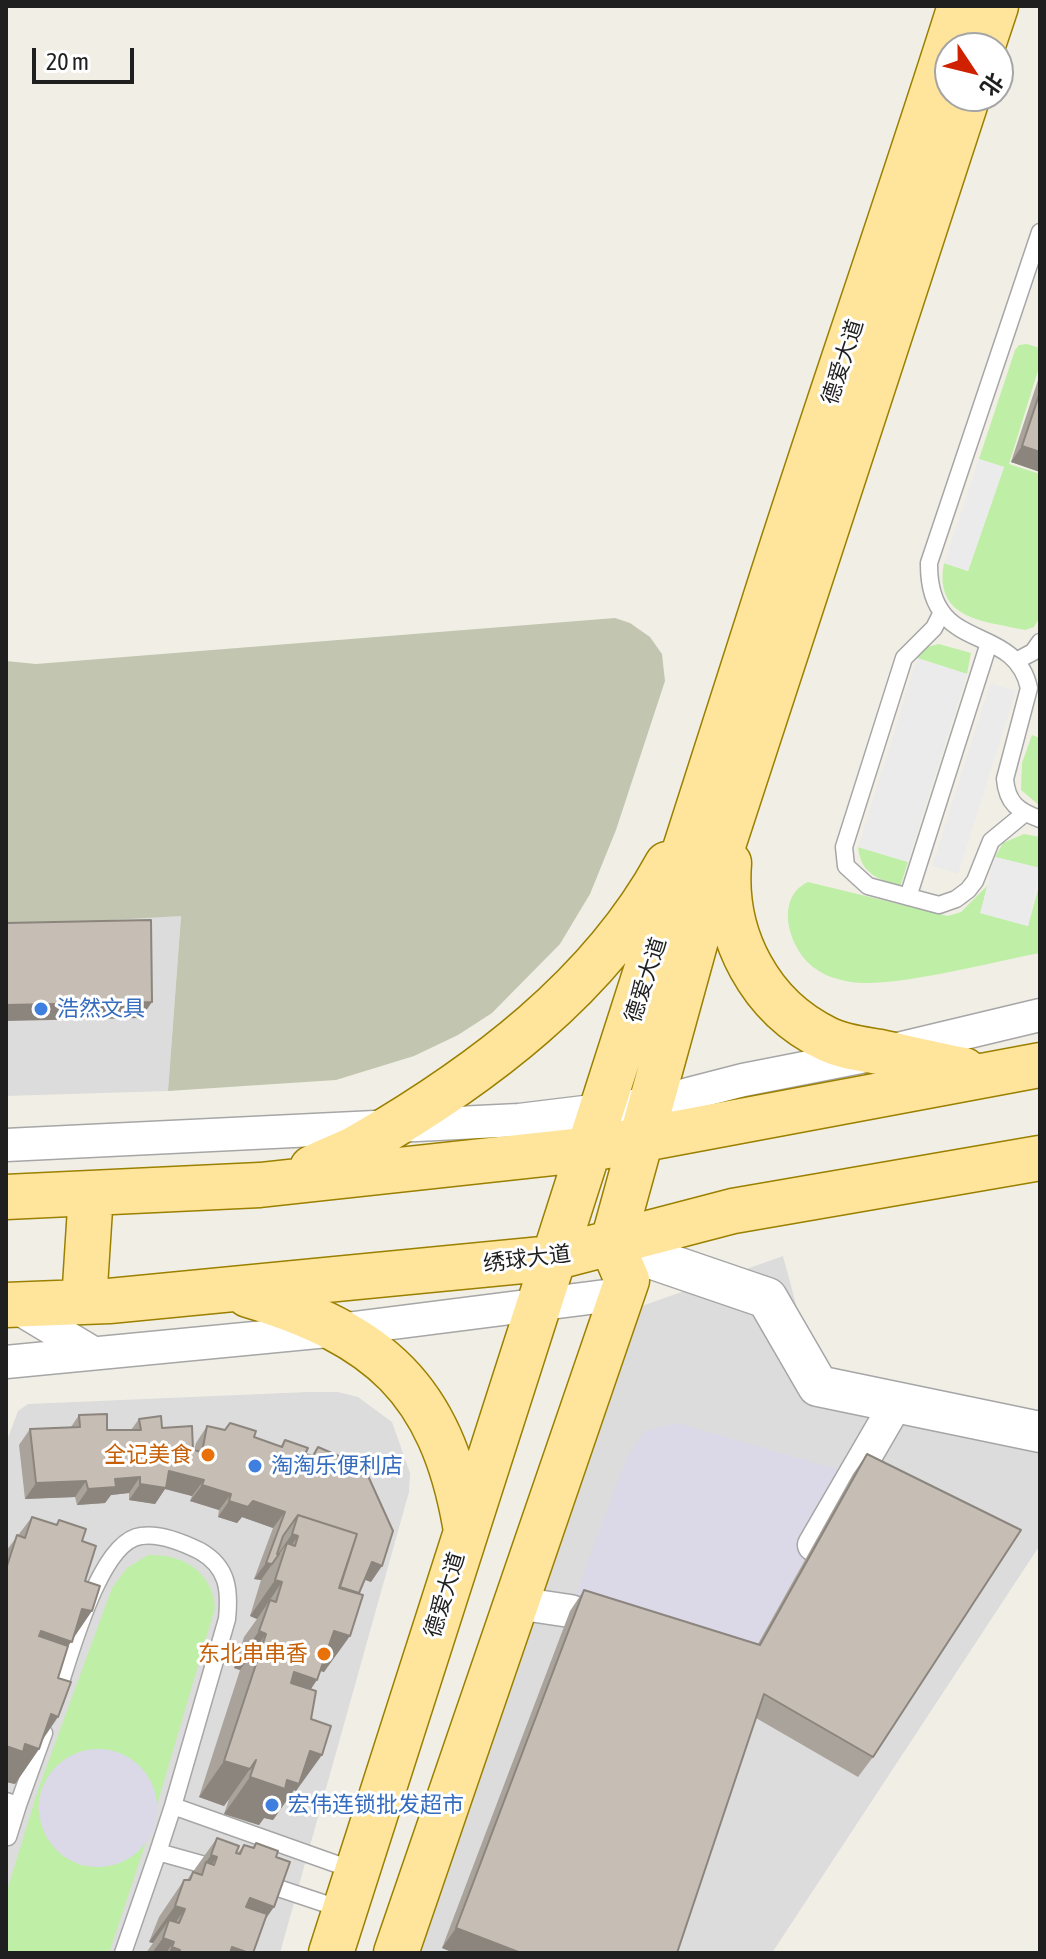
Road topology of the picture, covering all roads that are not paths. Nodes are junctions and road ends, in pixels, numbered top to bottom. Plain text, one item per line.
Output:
1 (960, 6) edge
2 (996, 6) edge
3 (987, 32) edge
4 (962, 112) edge
5 (1040, 232) edge
6 (941, 614) junction
7 (1040, 642) edge
8 (989, 643) junction
9 (1018, 660) junction
10 (721, 798) junction
11 (1033, 816) edge
12 (908, 897) junction
13 (1040, 1015) edge
14 (881, 1053) junction
15 (1040, 1065) edge
16 (990, 1075) junction
17 (645, 1122) junction
18 (393, 1126) junction
19 (597, 1130) junction
20 (6, 1145) edge
21 (1040, 1158) edge
22 (285, 1182) junction
23 (91, 1193) junction
24 (6, 1197) edge
25 (612, 1245) junction
26 (553, 1258) junction
27 (231, 1289) junction
28 (621, 1294) junction
29 (84, 1302) junction
30 (537, 1303) junction
31 (10, 1305) edge
32 (338, 1330) junction
33 (93, 1353) junction
34 (6, 1362) edge
35 (897, 1402) junction
36 (1040, 1432) edge
37 (465, 1529) junction
38 (799, 1570) edge
39 (516, 1603) junction
40 (643, 1634) edge
41 (12, 1803) edge
42 (173, 1806) junction
43 (7, 1839) edge
44 (158, 1852) junction
45 (351, 1890) junction
46 (123, 1953) edge
47 (331, 1953) edge
48 (396, 1953) edge

1 - 10 main road, 德爱大道
2 - 3 main road
4 - 10 main road, 德爱大道
5 - 6 lane
6 - 8 lane
6 - 12 lane
7 - 9 lane
8 - 9 lane
8 - 12 lane
9 - 11 lane
10 - 14 main road
10 - 17 main road, 德爱大道
10 - 18 main road
10 - 19 main road, 德爱大道
11 - 12 lane
13 - 14 street
14 - 16 main road
14 - 17 street
15 - 16 main road
16 - 17 main road
17 - 19 main road
17 - 25 main road, 德爱大道
18 - 19 street
18 - 20 street
18 - 22 main road
19 - 22 main road
19 - 26 main road, 德爱大道
21 - 25 main road, 绣球大道
22 - 23 main road
23 - 24 main road
23 - 29 main road
25 - 26 main road, 绣球大道
25 - 28 main road
25 - 35 street
26 - 27 main road, 绣球大道
26 - 30 main road, 德爱大道
27 - 29 main road, 绣球大道
27 - 32 main road
28 - 30 street
28 - 39 main road
29 - 31 main road, 绣球大道
30 - 32 street
30 - 37 main road, 德爱大道
31 - 33 street
32 - 33 street
32 - 37 main road
33 - 34 street
35 - 36 street
35 - 38 street
37 - 45 main road, 德爱大道
39 - 40 street
39 - 48 main road
41 - 42 lane
41 - 43 lane
42 - 44 lane
42 - 45 lane
44 - 45 lane
44 - 46 lane
45 - 47 main road, 德爱大道

